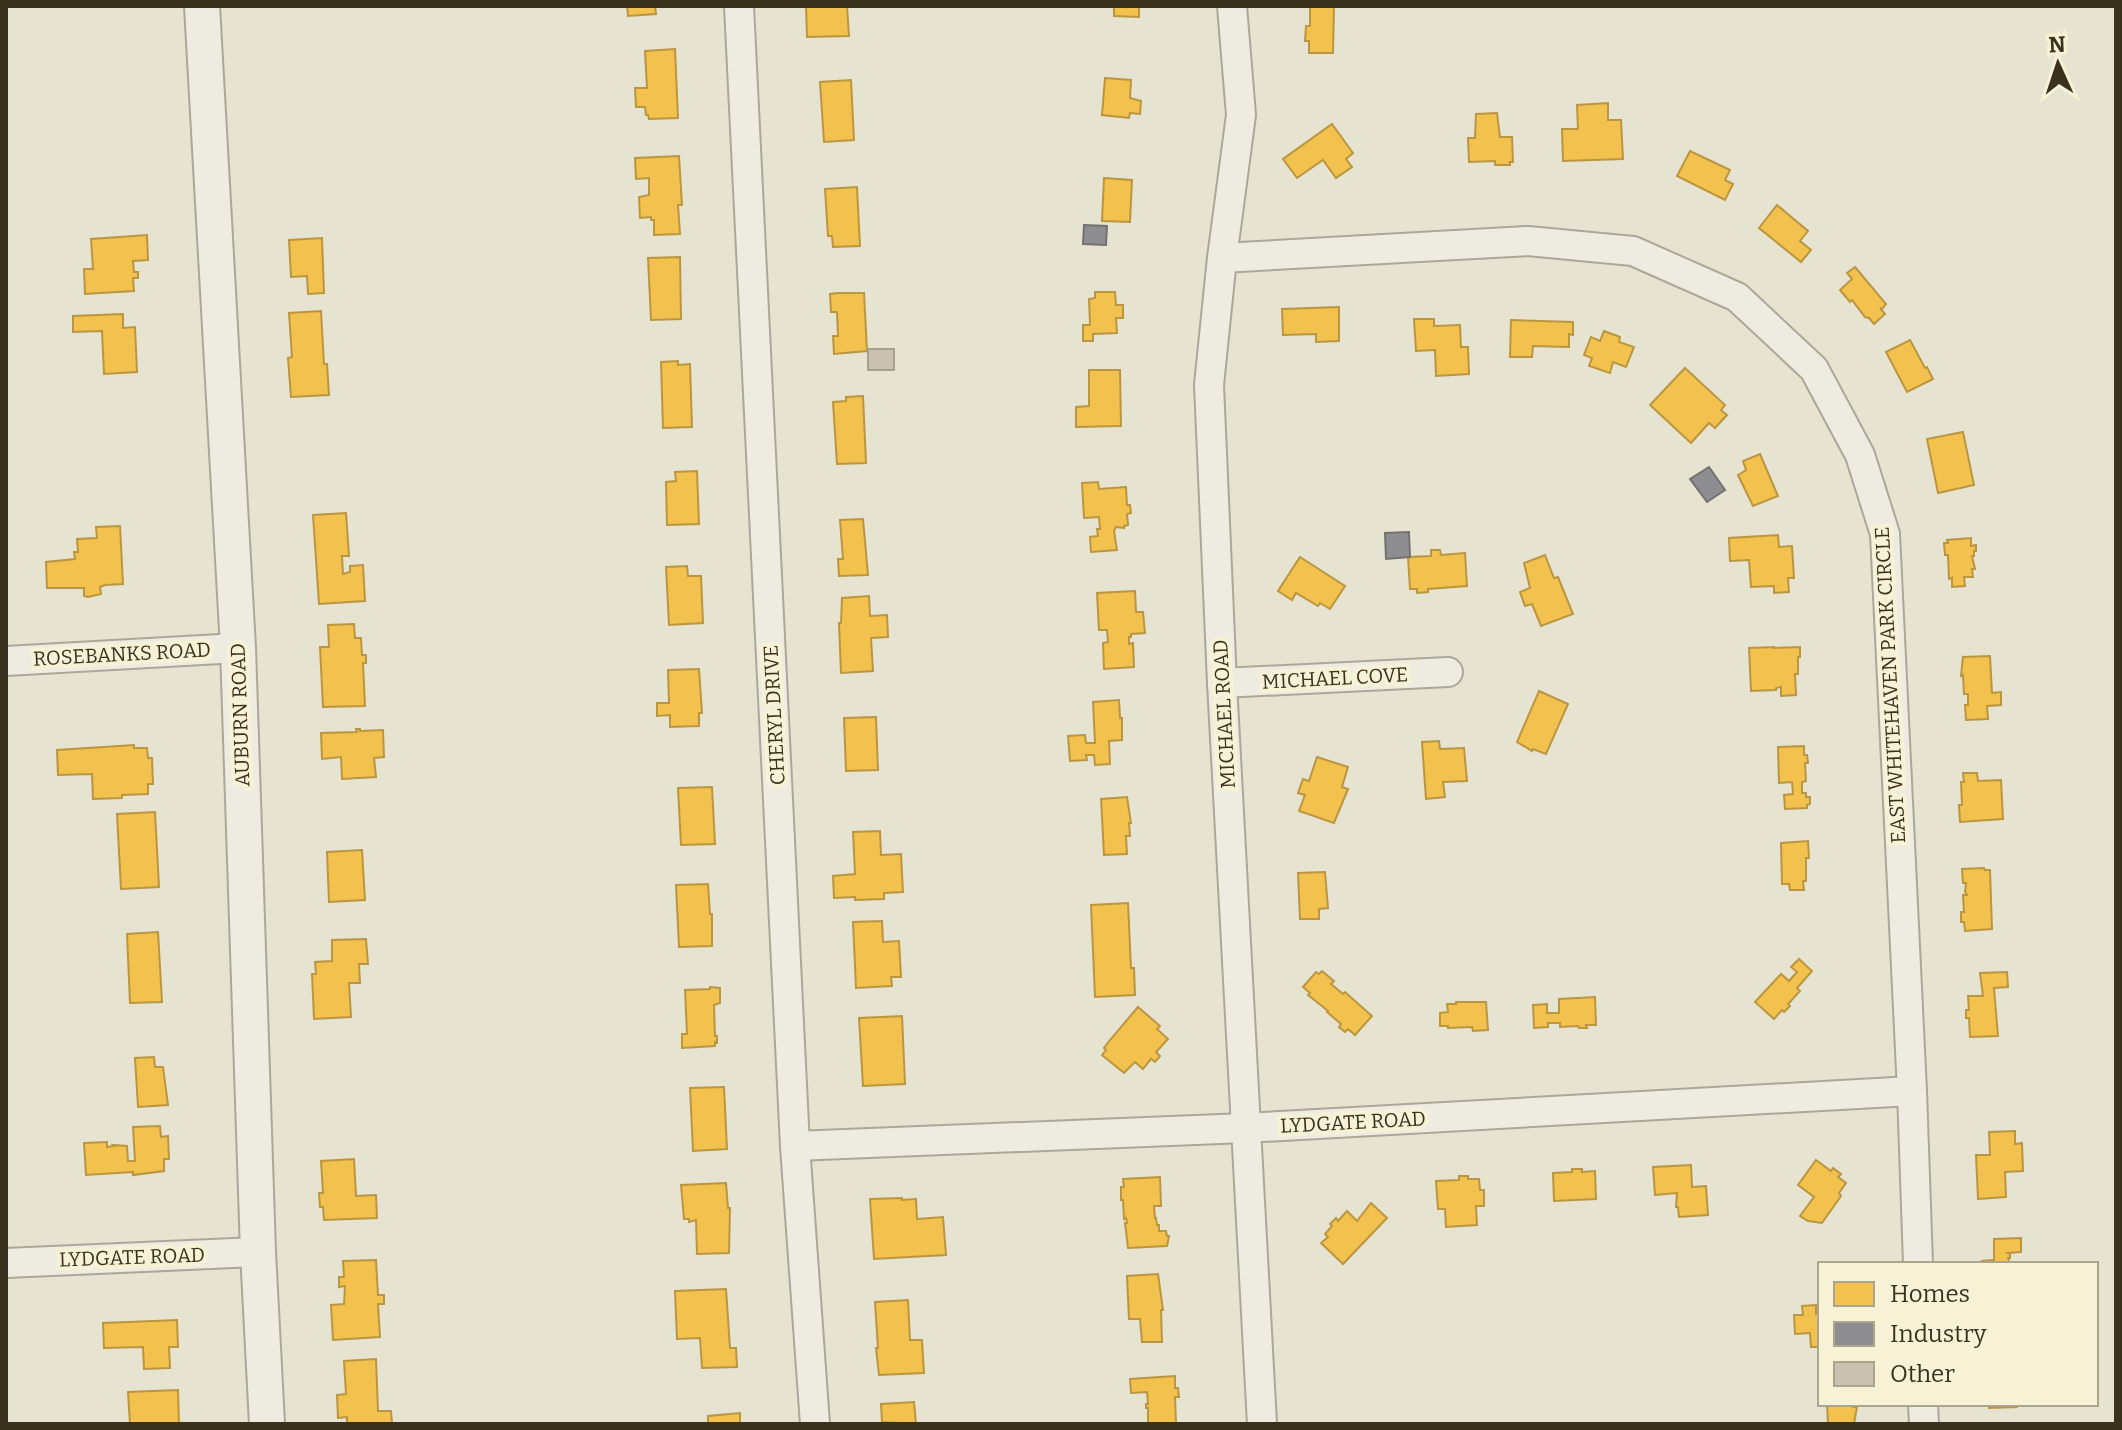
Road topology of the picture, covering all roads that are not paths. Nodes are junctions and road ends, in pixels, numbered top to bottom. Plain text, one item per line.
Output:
1 (202, 6) edge
2 (739, 6) edge
3 (1232, 6) edge
4 (1222, 258) junction
5 (238, 648) junction
6 (6, 661) edge
7 (1448, 672) dead end
8 (1222, 683) junction
9 (1912, 1091) junction
10 (1245, 1128) junction
11 (795, 1146) junction
12 (258, 1252) junction
13 (1918, 1262) edge
14 (6, 1263) edge
15 (267, 1424) edge
16 (815, 1424) edge
17 (1262, 1424) edge

1 - 5 street, AUBURN ROAD
2 - 11 street, CHERYL DRIVE
3 - 4 street, MICHAEL ROAD
4 - 8 street, MICHAEL ROAD
4 - 9 street, EAST WHITEHAVEN PARK CIRCLE
5 - 6 street, ROSEBANKS ROAD
5 - 12 street, AUBURN ROAD
7 - 8 street, MICHAEL COVE
8 - 10 street, MICHAEL ROAD
9 - 10 street, LYDGATE ROAD
9 - 13 street, EAST WHITEHAVEN PARK CIRCLE
10 - 11 street, LYDGATE ROAD
10 - 17 street, MICHAEL ROAD
11 - 16 street, CHERYL DRIVE
12 - 14 street, LYDGATE ROAD
12 - 15 street, AUBURN ROAD

